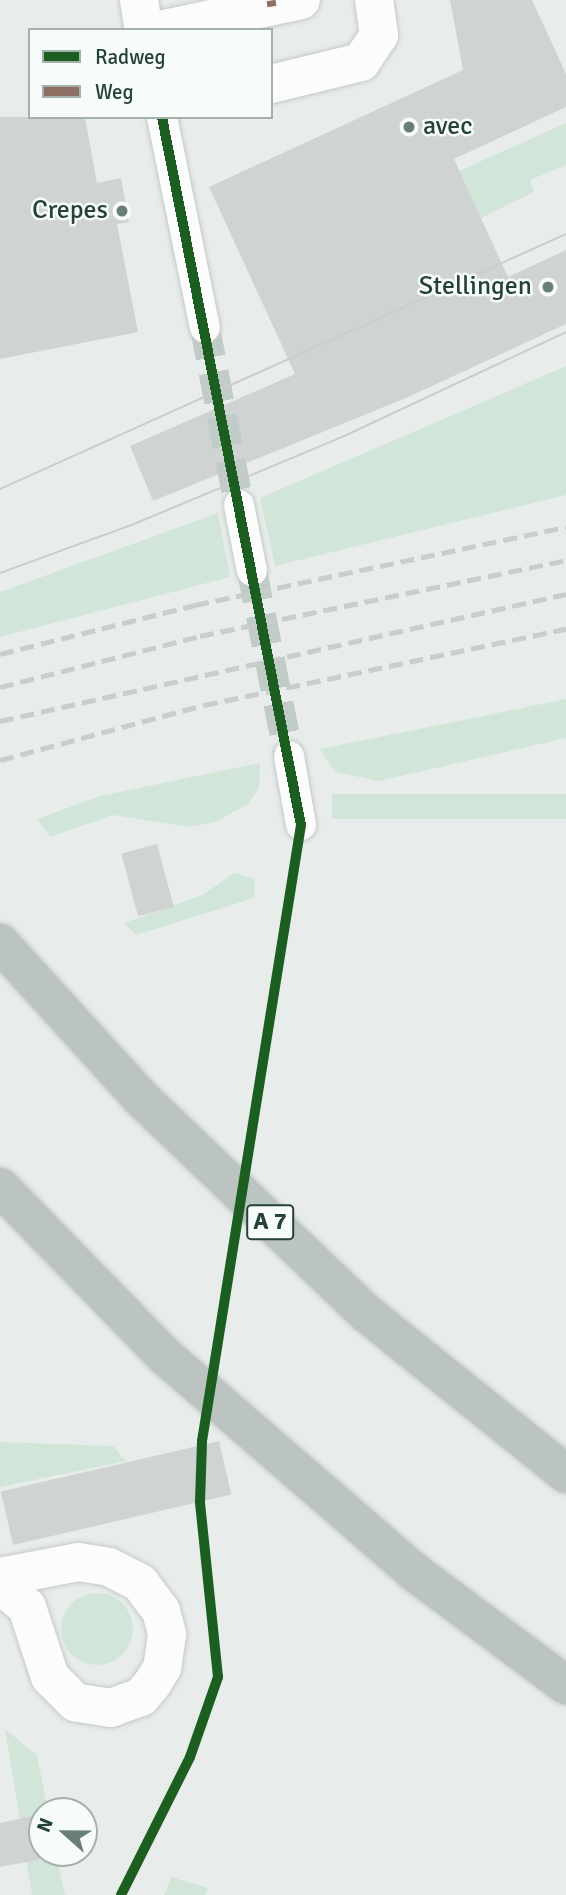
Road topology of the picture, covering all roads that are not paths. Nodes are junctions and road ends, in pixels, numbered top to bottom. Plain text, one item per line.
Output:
1 (138, 0) edge
2 (301, 0) edge
3 (374, 0) edge
4 (145, 28) edge
5 (168, 28) edge
6 (273, 84) edge
7 (162, 119) edge
8 (205, 328) tunnel mouth
9 (239, 505) tunnel mouth
10 (252, 571) tunnel mouth
11 (289, 756) tunnel mouth
12 (301, 825) dead end
13 (0, 943) edge
14 (0, 1187) edge
15 (566, 1474) edge
16 (0, 1577) edge
17 (0, 1585) edge
18 (566, 1685) edge

1 - 4 street
2 - 5 street
3 - 6 street
7 - 8 street
9 - 10 street
11 - 12 street
13 - 15 highway, A 7
14 - 18 highway
16 - 17 street

